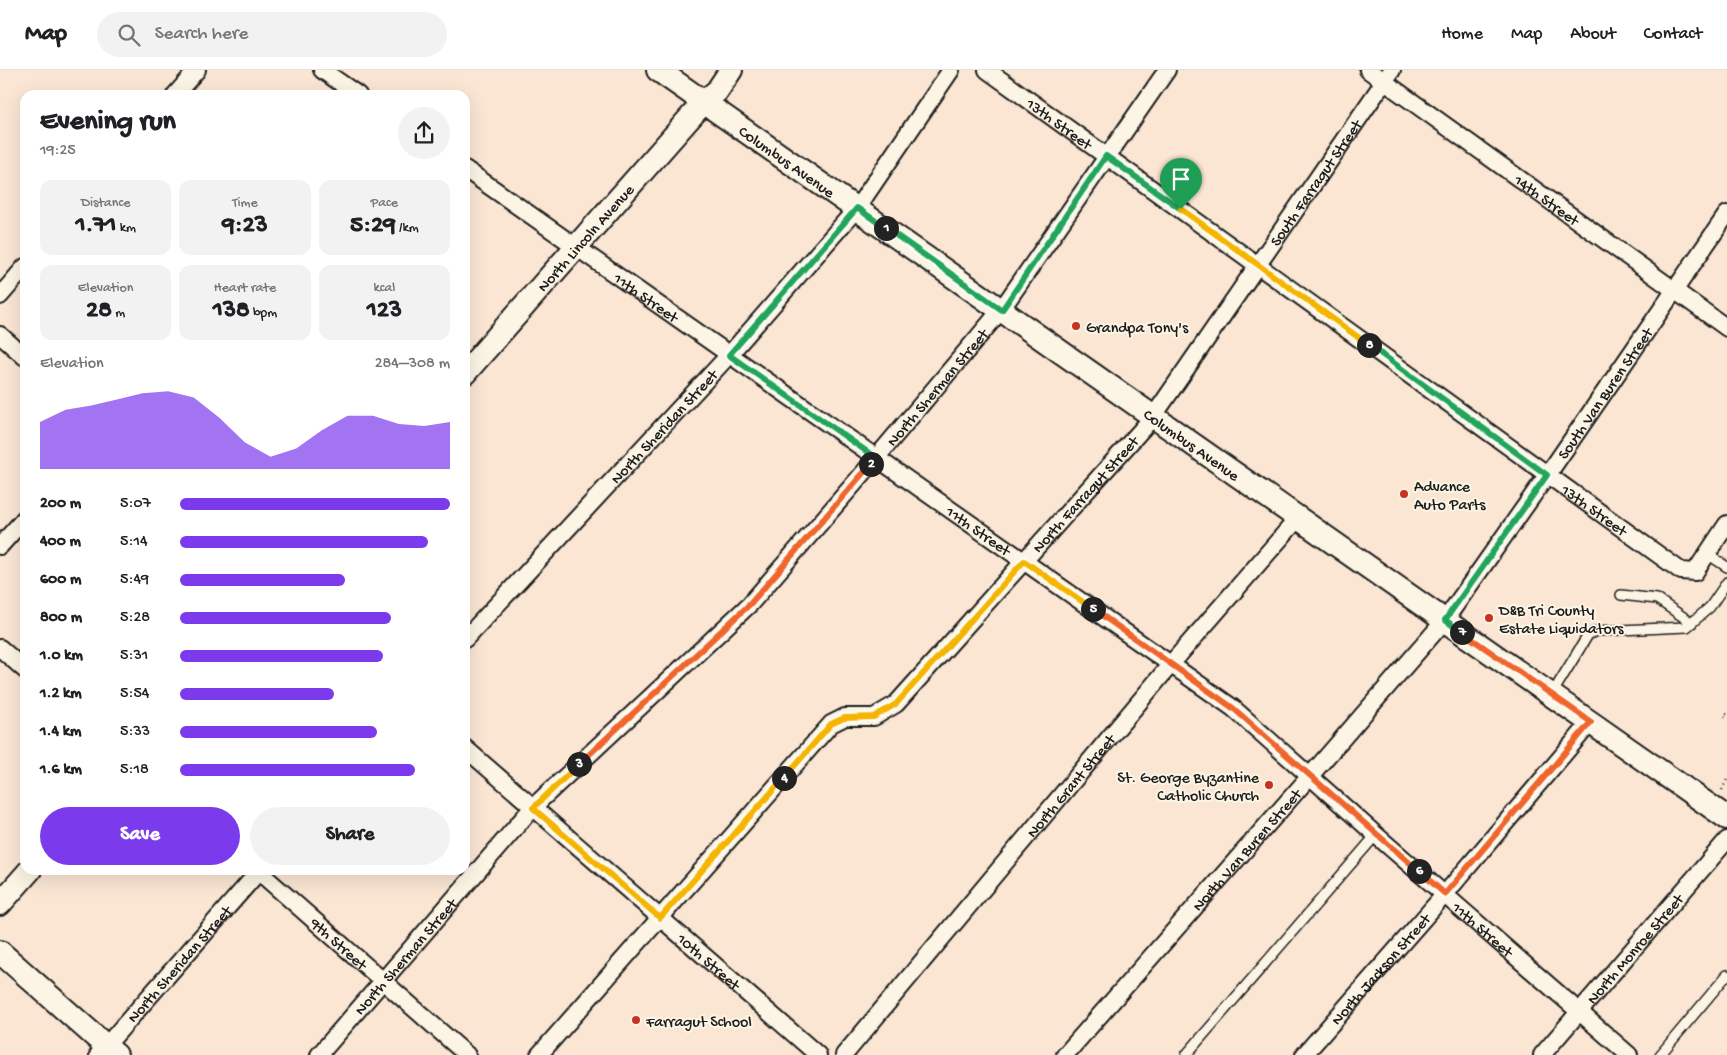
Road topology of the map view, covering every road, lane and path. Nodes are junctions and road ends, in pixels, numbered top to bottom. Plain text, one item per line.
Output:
1 (197, 70) edge
2 (322, 70) edge
3 (658, 70) edge
4 (731, 70) edge
5 (951, 70) edge
6 (987, 70) edge
7 (1167, 70) edge
8 (1368, 70) edge
9 (1388, 76) edge
10 (179, 90) edge
11 (351, 90) edge
12 (704, 102) junction
13 (1106, 156) junction
14 (470, 173) edge
15 (857, 208) junction
16 (1727, 214) edge
17 (576, 247) junction
18 (1259, 265) junction
19 (20, 273) edge
20 (1674, 291) junction
21 (0, 296) edge
22 (1002, 310) junction
23 (1727, 328) edge
24 (0, 335) edge
25 (20, 353) edge
26 (729, 355) junction
27 (470, 368) edge
28 (1153, 417) junction
29 (876, 458) junction
30 (1547, 475) junction
31 (1299, 518) junction
32 (20, 524) edge
33 (1727, 524) edge
34 (0, 546) edge
35 (1706, 553) junction
36 (1024, 561) junction
37 (1727, 567) edge
38 (1727, 582) edge
39 (1621, 595) dead end
40 (1445, 620) junction
41 (1692, 623) junction
42 (470, 633) edge
43 (0, 648) edge
44 (1171, 664) junction
45 (20, 666) edge
46 (1552, 695) junction
47 (1727, 712) edge
48 (1727, 718) edge
49 (1591, 722) junction
50 (470, 752) edge
51 (1310, 776) junction
52 (1727, 780) edge
53 (1722, 790) dead end
54 (533, 808) junction
55 (1727, 818) edge
56 (1376, 835) junction
57 (1727, 840) edge
58 (26, 875) edge
59 (254, 875) edge
60 (264, 875) edge
61 (1445, 894) junction
62 (0, 904) edge
63 (660, 918) junction
64 (0, 952) edge
65 (1727, 975) edge
66 (384, 981) junction
67 (1580, 1011) junction
68 (107, 1052) edge
69 (319, 1055) edge
70 (467, 1055) edge
71 (539, 1055) edge
72 (818, 1055) edge
73 (844, 1055) edge
74 (1065, 1055) edge
75 (1186, 1055) edge
76 (1304, 1055) edge
77 (1542, 1055) edge
78 (1629, 1055) edge
79 (1660, 1055) edge

1 - 10 street
2 - 11 street
3 - 12 street, Columbus Avenue
4 - 12 street, North Lincoln Avenue
5 - 15 street, North Sheridan Street
6 - 13 street, 13th Street
7 - 13 street, North Sherman Street
8 - 9 street, 14th Street
9 - 18 street, South Farragut Street
9 - 20 street, 14th Street
12 - 15 street, Columbus Avenue
12 - 17 street, North Lincoln Avenue
13 - 18 street, 13th Street
13 - 22 street, North Sherman Street
14 - 17 street, 11th Street
15 - 22 street, Columbus Avenue
15 - 26 street, North Sheridan Street
16 - 20 street, South Van Buren Street
17 - 26 street, 11th Street
17 - 27 street, North Lincoln Avenue
18 - 28 street, South Farragut Street
18 - 30 street, 13th Street
19 - 21 street
20 - 23 street, 14th Street
20 - 30 street, South Van Buren Street
22 - 28 street, Columbus Avenue
22 - 29 street, North Sherman Street
24 - 25 street
26 - 29 street, 11th Street
26 - 42 street, North Sheridan Street
28 - 31 street, Columbus Avenue
28 - 36 street, North Farragut Street
29 - 36 street, 11th Street
29 - 54 street, North Sherman Street
30 - 35 street, 13th Street
30 - 40 street, South Van Buren Street
31 - 40 street, Columbus Avenue
31 - 44 street, North Grant Street
32 - 34 street
33 - 35 street
35 - 37 lane
36 - 44 street, 11th Street
36 - 63 street, North Farragut Street
38 - 41 lane
39 - 41 lane
40 - 46 street, Columbus Avenue
40 - 51 street, North Van Buren Street
41 - 46 lane
43 - 45 street
44 - 51 street, 11th Street
44 - 73 street, North Grant Street
46 - 49 street, Columbus Avenue
47 - 48 path
49 - 55 street, Columbus Avenue
49 - 61 street, North Jackson Street
50 - 54 street, 10th Street
51 - 56 street, 11th Street
51 - 74 street, North Van Buren Street
52 - 53 path
54 - 63 street, 10th Street
54 - 66 street, North Sherman Street
56 - 61 street, 11th Street
56 - 75 lane
57 - 67 street, North Monroe Street
58 - 62 street
59 - 68 street, North Sheridan Street
60 - 66 street, 9th Street
61 - 67 street, 11th Street
61 - 76 street, North Jackson Street
63 - 71 street, North Farragut Street
63 - 72 street, 10th Street
64 - 68 street
65 - 79 lane
66 - 69 street, North Sherman Street
66 - 70 street, 9th Street
67 - 77 street, North Monroe Street
67 - 78 street, 11th Street

